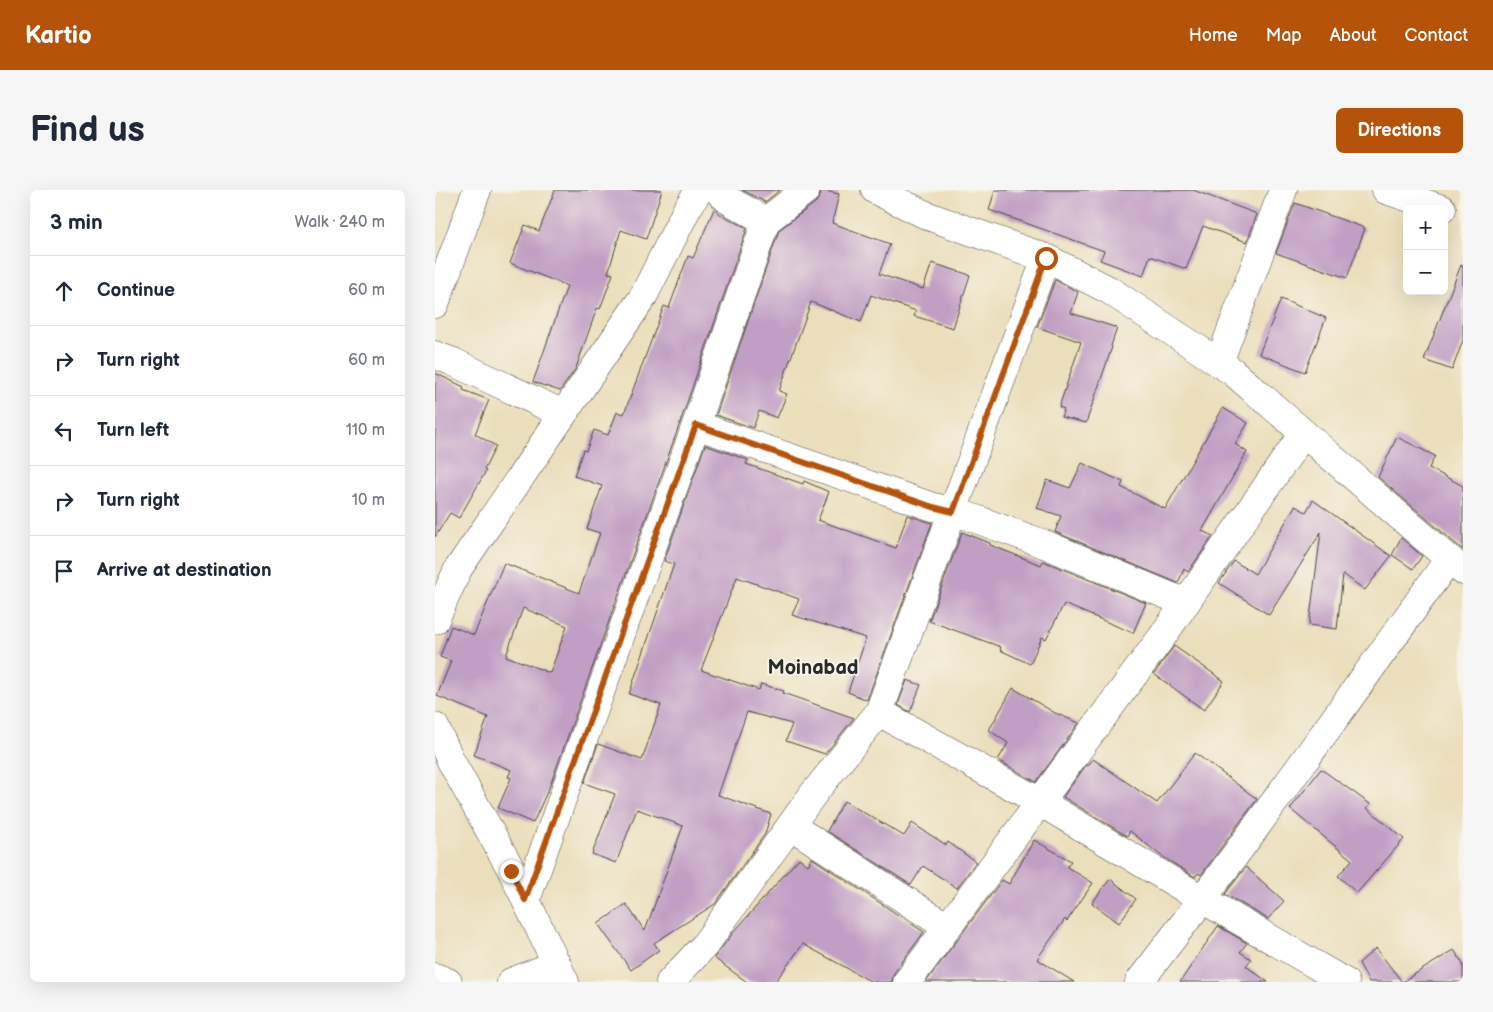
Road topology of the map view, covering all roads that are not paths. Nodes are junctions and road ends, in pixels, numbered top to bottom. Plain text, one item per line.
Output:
1 (477, 190) edge
2 (699, 190) edge
3 (717, 190) edge
4 (806, 190) edge
5 (875, 190) edge
6 (1283, 190) edge
7 (1385, 190) edge
8 (1431, 205) edge
9 (1448, 211) edge
10 (1463, 216) edge
11 (766, 221) junction
12 (1046, 258) junction
13 (435, 304) edge
14 (435, 355) edge
15 (1219, 363) junction
16 (563, 414) junction
17 (696, 425) junction
18 (1303, 434) junction
19 (953, 512) junction
20 (1456, 565) edge
21 (1186, 603) junction
22 (435, 620) edge
23 (879, 712) junction
24 (435, 727) edge
25 (1040, 802) junction
26 (791, 826) junction
27 (1202, 899) junction
28 (525, 900) junction
29 (947, 927) junction
30 (561, 973) edge
31 (435, 978) edge
32 (448, 982) edge
33 (511, 982) edge
34 (670, 982) edge
35 (907, 982) edge
36 (1139, 982) edge
37 (1345, 982) edge

1 - 13 street
2 - 16 street
3 - 11 street
4 - 11 street
5 - 12 street
6 - 15 street
7 - 8 street
9 - 10 street
11 - 17 street
12 - 15 street
12 - 19 street
14 - 16 street
15 - 18 street
16 - 22 street
17 - 19 street
17 - 28 street
18 - 20 street
18 - 21 street
19 - 21 street
19 - 23 street
20 - 27 street
21 - 25 street
23 - 25 street
23 - 26 street
24 - 28 street
25 - 27 street
25 - 29 street
26 - 29 street
26 - 34 street
27 - 36 street
27 - 37 street
28 - 30 street
29 - 35 street
30 - 33 street
31 - 32 street

